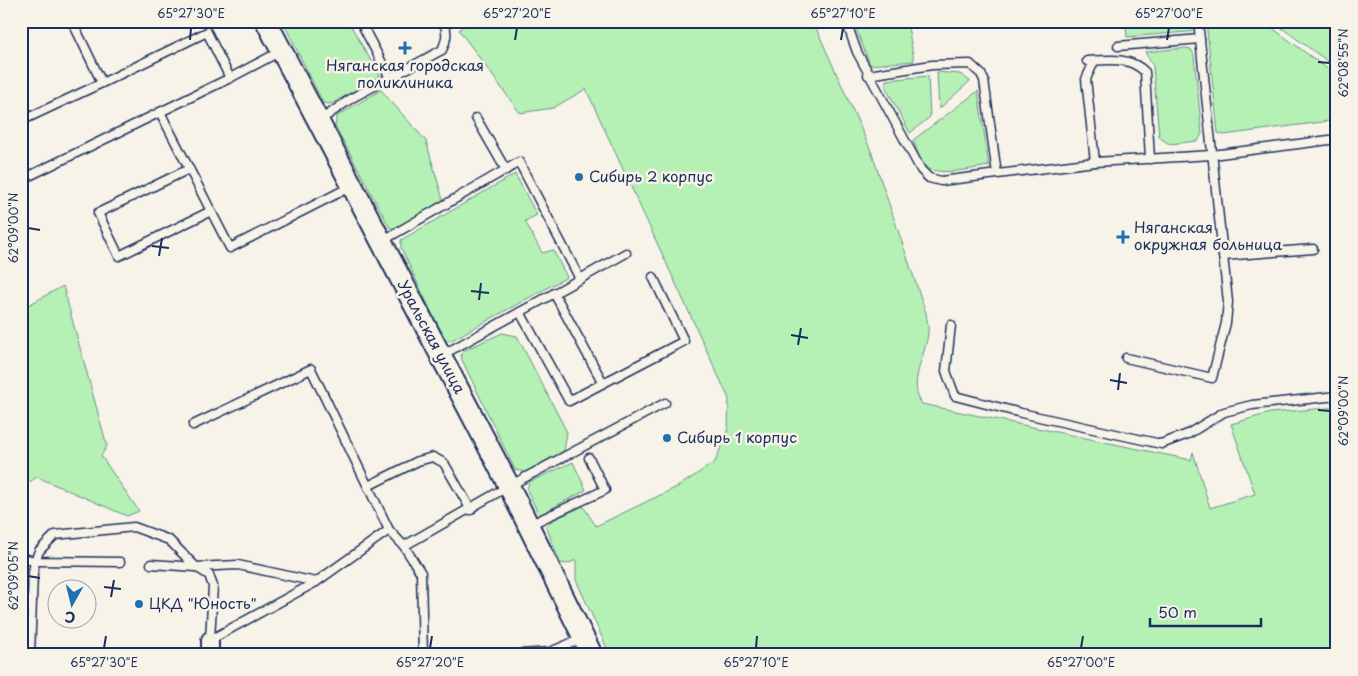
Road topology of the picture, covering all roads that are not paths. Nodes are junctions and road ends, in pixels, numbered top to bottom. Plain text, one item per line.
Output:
1 (72, 21) edge
2 (360, 21) edge
3 (443, 21) edge
4 (846, 21) edge
5 (1198, 21) edge
6 (268, 22) edge
7 (1200, 39) junction
8 (1118, 46) dead end
9 (282, 51) junction
10 (868, 75) junction
11 (230, 78) junction
12 (390, 78) junction
13 (102, 83) junction
14 (160, 112) junction
15 (476, 118) dead end
16 (21, 121) edge
17 (318, 121) junction
18 (1337, 139) edge
19 (1212, 155) junction
20 (1150, 159) junction
21 (1095, 162) junction
22 (189, 169) junction
23 (506, 170) junction
24 (997, 174) junction
25 (21, 180) edge
26 (352, 186) junction
27 (211, 211) junction
28 (381, 242) junction
29 (1313, 249) dead end
30 (626, 253) dead end
31 (1223, 256) junction
32 (654, 277) dead end
33 (580, 279) junction
34 (554, 294) junction
35 (520, 312) junction
36 (951, 325) dead end
37 (440, 356) junction
38 (1126, 358) dead end
39 (603, 383) junction
40 (1337, 396) edge
41 (665, 403) dead end
42 (193, 425) dead end
43 (589, 458) dead end
44 (368, 486) junction
45 (509, 486) junction
46 (471, 510) junction
47 (529, 525) junction
48 (389, 530) junction
49 (404, 546) junction
50 (21, 558) edge
51 (35, 560) junction
52 (120, 562) dead end
53 (151, 564) dead end
54 (196, 567) junction
55 (316, 582) junction
56 (588, 646) edge
57 (210, 647) edge
58 (30, 655) edge
59 (423, 655) edge
60 (506, 655) edge

1 - 13 lane
2 - 12 lane
3 - 12 lane
4 - 10 lane
5 - 7 lane
6 - 9 street, Уральская улица
7 - 8 lane
7 - 19 lane
9 - 11 lane
9 - 17 street, Уральская улица
10 - 24 lane
10 - 24 lane
11 - 13 lane
11 - 14 lane
12 - 17 lane
13 - 16 lane
14 - 22 lane
14 - 25 lane
15 - 23 lane
17 - 26 street, Уральская улица
18 - 19 lane
19 - 20 lane
19 - 31 lane
20 - 21 lane
20 - 21 lane
21 - 24 lane
22 - 27 lane
22 - 27 lane
23 - 28 lane
23 - 33 lane
26 - 27 lane
26 - 28 street, Уральская улица
28 - 37 street, Уральская улица
29 - 31 lane
30 - 33 lane
31 - 38 lane
32 - 39 lane
33 - 34 lane
34 - 35 lane
34 - 39 lane
35 - 37 lane
35 - 39 lane
36 - 40 lane
37 - 45 street, Уральская улица
41 - 45 lane
42 - 44 lane
43 - 47 lane
44 - 46 lane
44 - 48 lane
45 - 46 lane
45 - 47 street, Уральская улица
46 - 49 lane
47 - 56 street, Уральская улица
48 - 49 lane
48 - 55 lane
49 - 59 lane
50 - 51 lane
51 - 52 lane
51 - 54 lane
51 - 58 lane
53 - 54 lane
54 - 55 lane
54 - 57 lane
55 - 57 lane
56 - 60 lane

